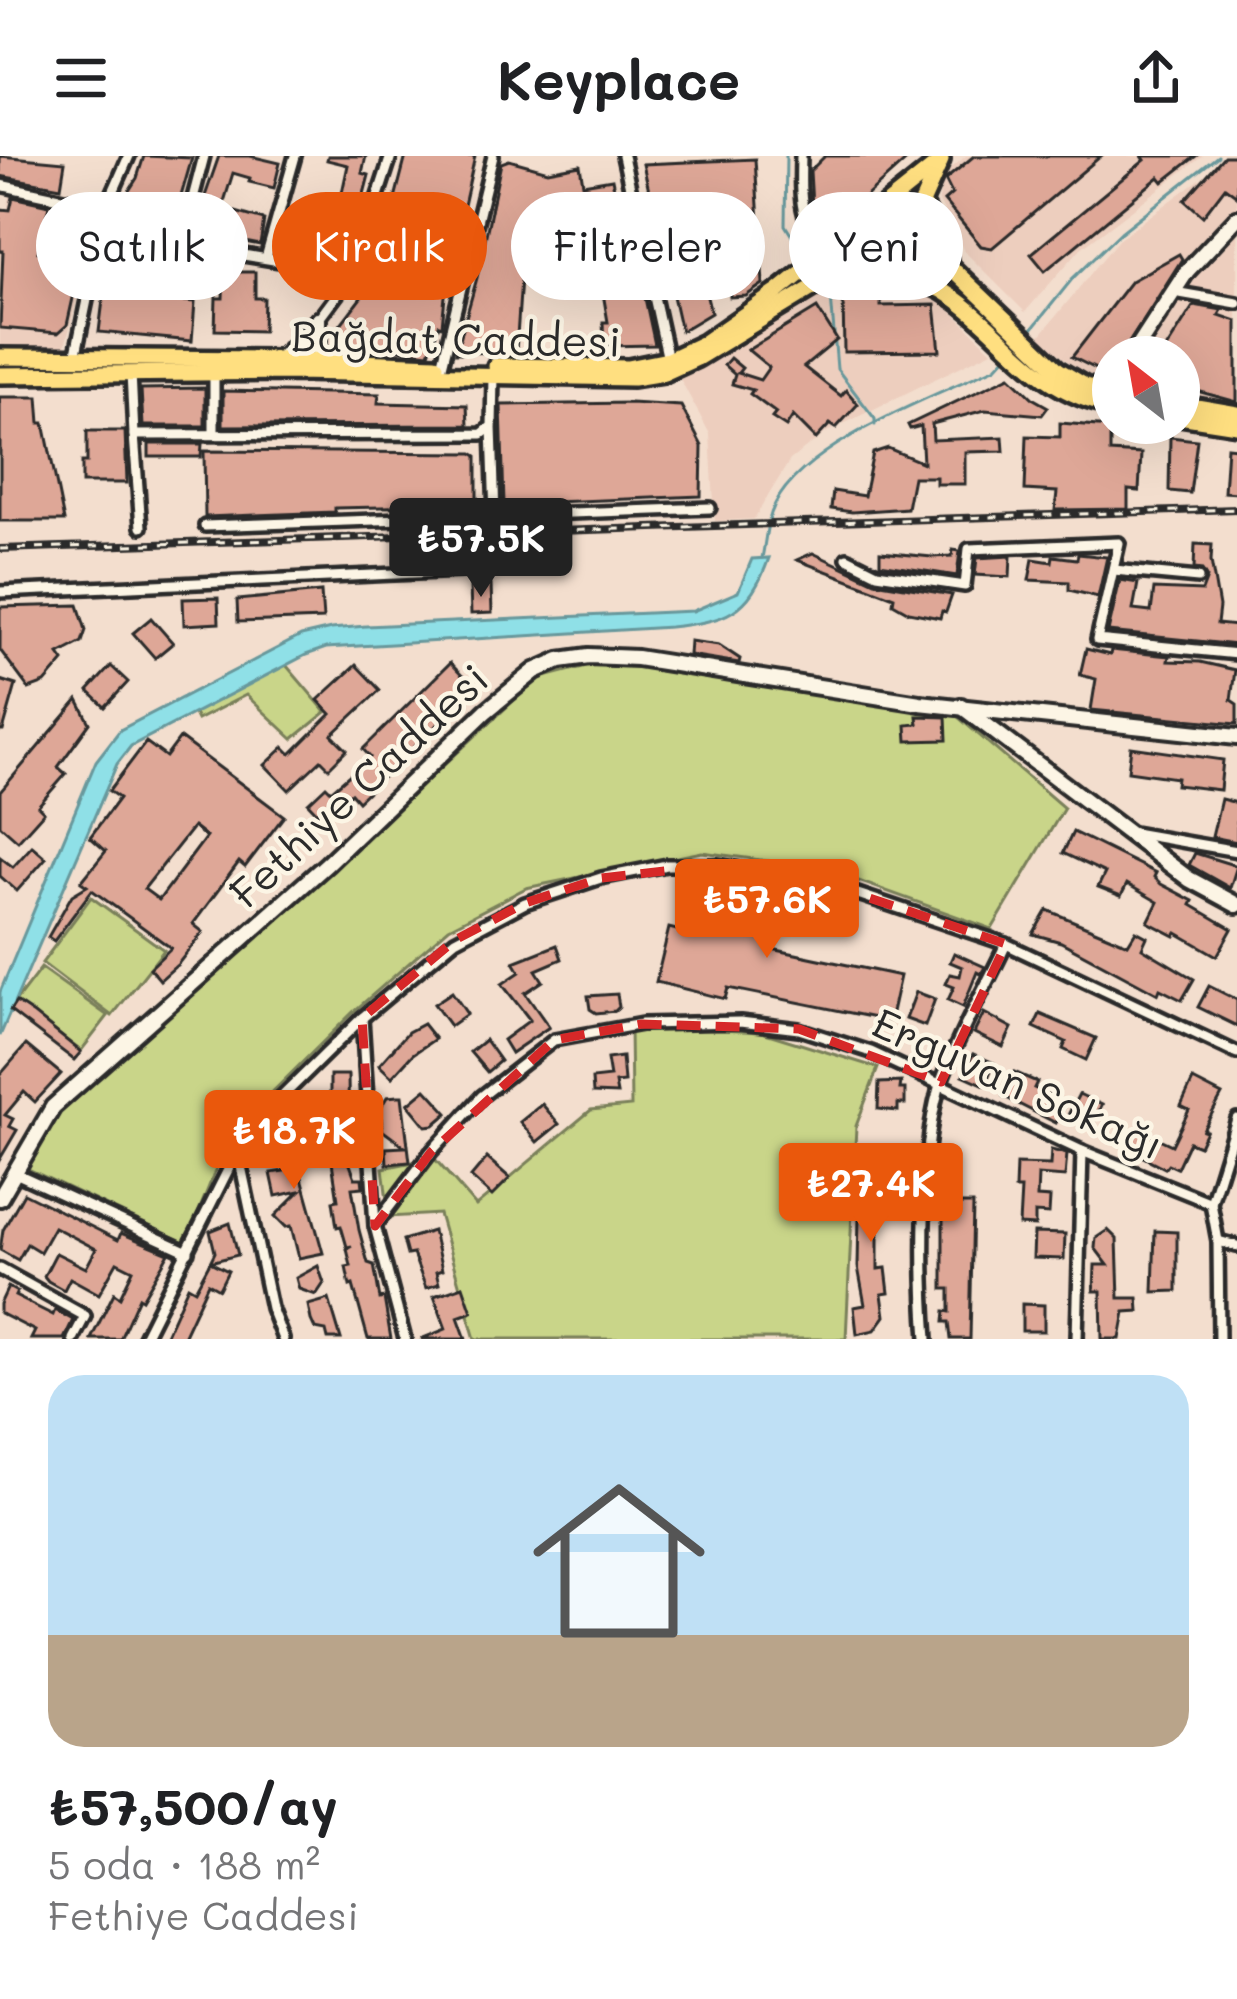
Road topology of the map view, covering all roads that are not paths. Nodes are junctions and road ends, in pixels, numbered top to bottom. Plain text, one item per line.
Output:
1 (129, 156) edge
2 (203, 156) edge
3 (295, 156) edge
4 (391, 156) edge
5 (493, 156) edge
6 (623, 156) edge
7 (801, 156) edge
8 (944, 158) edge
9 (0, 185) edge
10 (113, 192) edge
11 (194, 192) edge
12 (379, 192) edge
13 (800, 192) edge
14 (903, 192) edge
15 (927, 192) edge
16 (36, 193) edge
17 (1237, 218) edge
18 (248, 255) edge
19 (266, 258) junction
20 (272, 259) edge
21 (789, 281) edge
22 (963, 282) edge
23 (1174, 292) junction
24 (86, 300) edge
25 (333, 300) edge
26 (792, 300) edge
27 (960, 300) edge
28 (1237, 303) edge
29 (989, 318) junction
30 (318, 320) junction
31 (1145, 336) edge
32 (0, 357) edge
33 (75, 358) junction
34 (280, 359) junction
35 (668, 360) junction
36 (327, 361) junction
37 (442, 366) junction
38 (214, 372) junction
39 (131, 373) junction
40 (0, 375) edge
41 (493, 376) junction
42 (1092, 393) edge
43 (1200, 408) edge
44 (1237, 414) edge
45 (1200, 419) edge
46 (1237, 425) edge
47 (492, 426) junction
48 (214, 434) junction
49 (134, 435) junction
50 (710, 508) dead end
51 (495, 518) junction
52 (205, 526) dead end
53 (141, 527) dead end
54 (847, 558) dead end
55 (483, 570) dead end
56 (1114, 570) junction
57 (1198, 578) dead end
58 (0, 592) edge
59 (1237, 654) edge
60 (961, 706) junction
61 (1237, 737) edge
62 (1123, 831) junction
63 (1237, 850) edge
64 (1237, 905) edge
65 (1006, 944) junction
66 (362, 1018) junction
67 (1237, 1053) edge
68 (941, 1082) junction
69 (1237, 1119) edge
70 (238, 1150) junction
71 (1082, 1150) junction
72 (13, 1172) junction
73 (0, 1198) edge
74 (1210, 1203) junction
75 (376, 1226) junction
76 (1218, 1241) junction
77 (1237, 1246) edge
78 (188, 1252) junction
79 (0, 1269) edge
80 (73, 1339) edge
81 (143, 1339) edge
82 (283, 1339) edge
83 (405, 1339) edge
84 (927, 1339) edge
85 (1077, 1339) edge
86 (1219, 1339) edge

1 - 10 street
2 - 11 street
3 - 19 street
4 - 12 street
5 - 37 street
6 - 35 street
7 - 13 street
8 - 14 main road, Bağdat Caddesi
8 - 15 main road
9 - 16 street
17 - 23 street
18 - 19 street
19 - 20 street
21 - 35 main road, Bağdat Caddesi
22 - 29 main road, Bağdat Caddesi
23 - 28 street
23 - 31 street
24 - 33 street
25 - 30 street
26 - 41 main road, Bağdat Caddesi
27 - 29 main road, Bağdat Caddesi
29 - 42 main road, Bağdat Caddesi
30 - 34 street
30 - 36 street
32 - 33 main road, Bağdat Caddesi
33 - 34 main road, Bağdat Caddesi
34 - 36 main road, Bağdat Caddesi
35 - 37 main road, Bağdat Caddesi
36 - 37 main road, Bağdat Caddesi
38 - 39 main road, Bağdat Caddesi
38 - 41 main road, Bağdat Caddesi
38 - 48 street
39 - 40 main road, Bağdat Caddesi
39 - 49 street
41 - 47 street
43 - 44 main road
45 - 46 main road
47 - 48 street
47 - 51 street
48 - 49 street
49 - 53 street
50 - 51 street
51 - 52 street
54 - 56 street
55 - 58 street
56 - 57 street
56 - 59 street
60 - 61 street
60 - 62 street, Fethiye Caddesi
60 - 72 street, Fethiye Caddesi
62 - 63 street
62 - 64 street, Fethiye Caddesi
65 - 66 street
65 - 67 street
65 - 68 street
66 - 70 street
66 - 75 street
68 - 71 street, Erguvan Sokağı
68 - 75 street, Erguvan Sokağı
68 - 84 street
69 - 74 street
70 - 78 street
70 - 82 street
71 - 74 street, Erguvan Sokağı
71 - 85 street
72 - 73 street, Fethiye Caddesi
72 - 78 street
74 - 76 street
75 - 83 street
76 - 77 street
76 - 86 street
78 - 81 street
79 - 80 street

